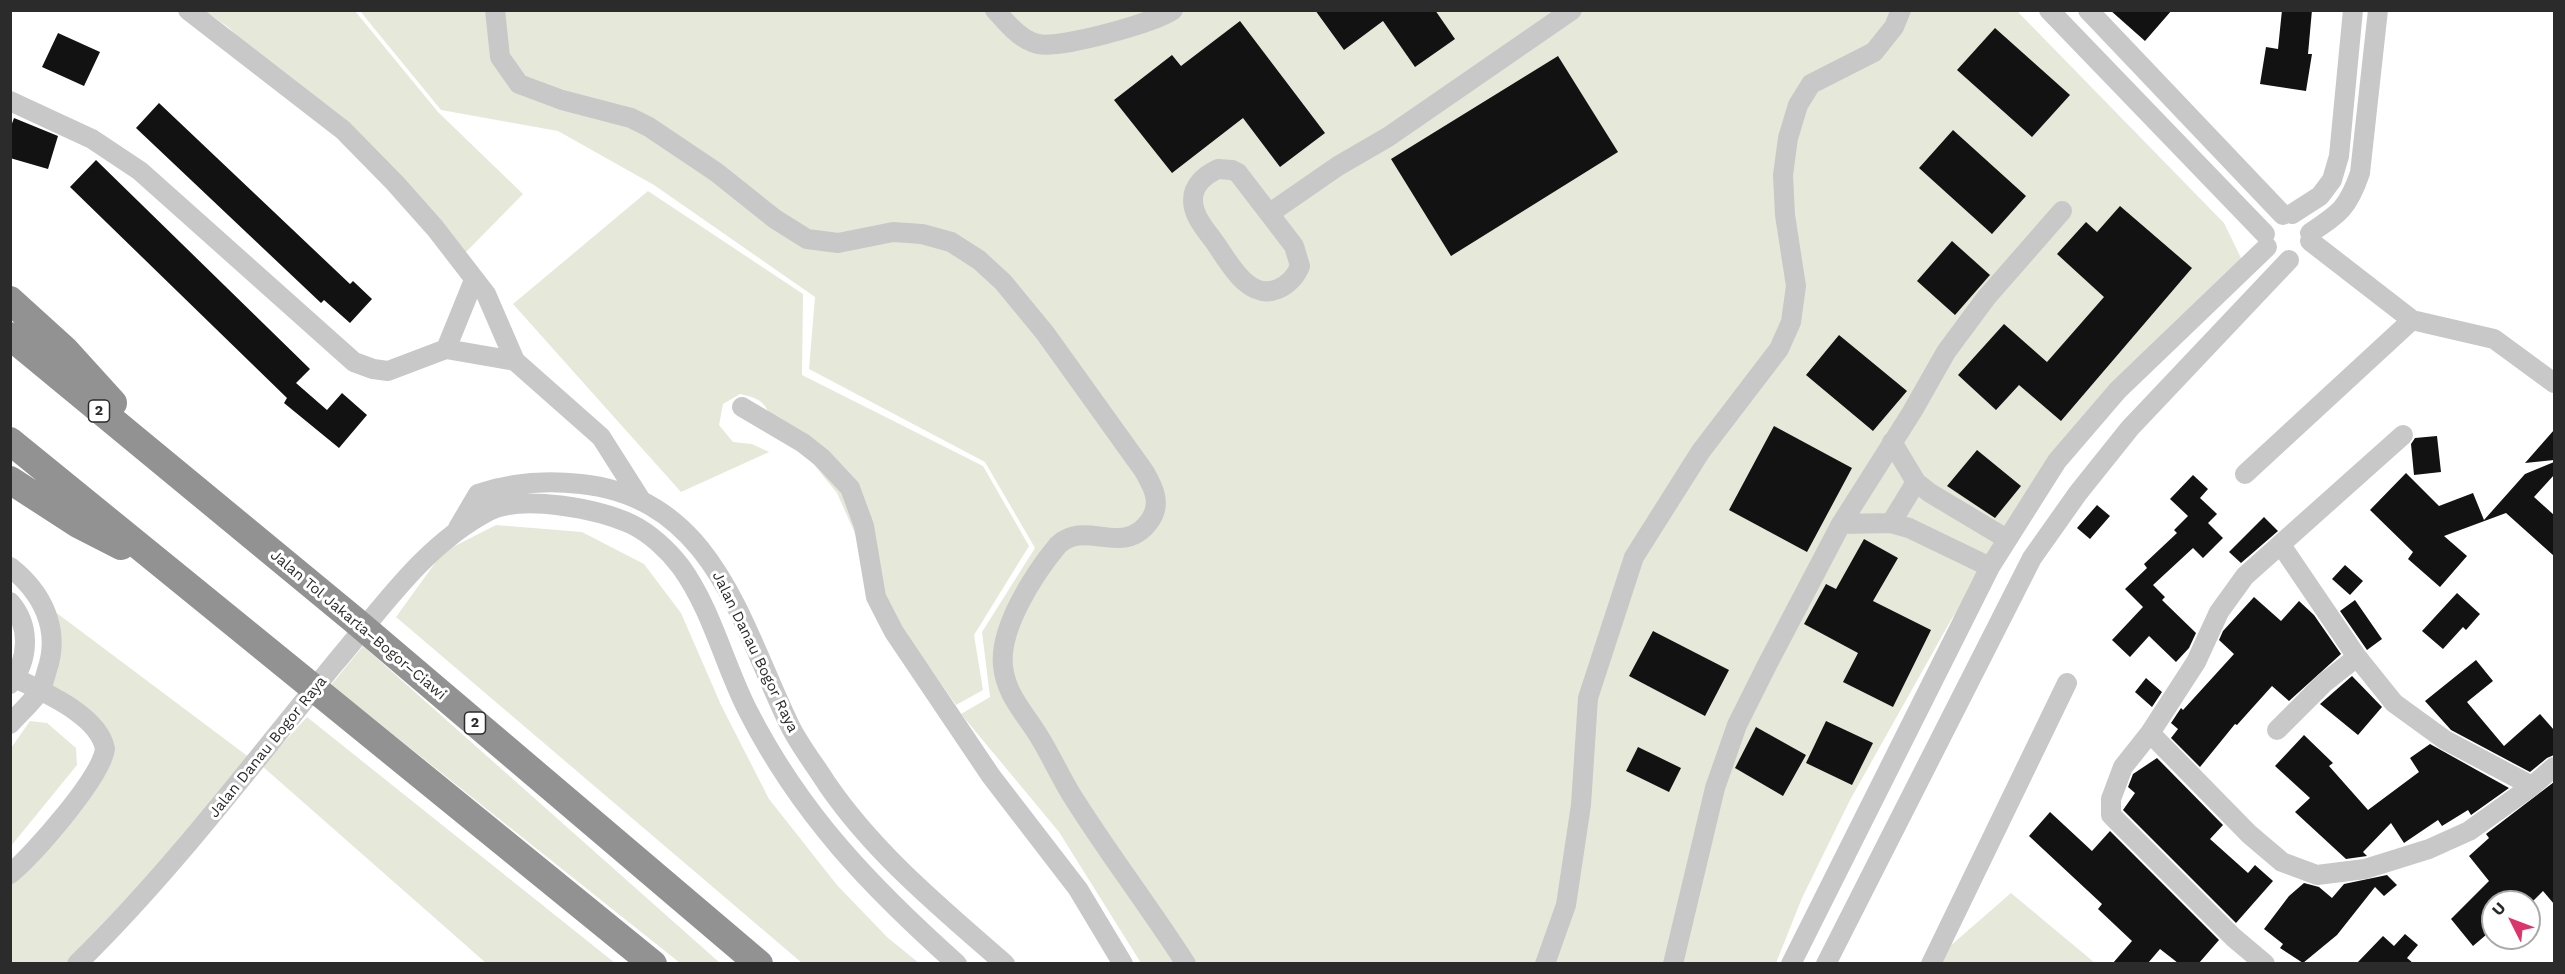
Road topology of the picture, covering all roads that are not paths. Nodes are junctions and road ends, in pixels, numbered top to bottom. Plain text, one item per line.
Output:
1 (188, 10) edge
2 (495, 10) edge
3 (994, 10) edge
4 (1173, 10) edge
5 (1572, 10) edge
6 (1901, 10) edge
7 (2049, 10) edge
8 (2088, 10) edge
9 (2353, 10) edge
10 (2378, 10) edge
11 (10, 101) edge
12 (2062, 211) dead end
13 (1270, 213) junction
14 (2288, 215) junction
15 (2310, 237) junction
16 (2266, 240) junction
17 (2289, 260) junction
18 (474, 280) junction
19 (10, 300) edge
20 (2412, 320) junction
21 (10, 336) edge
22 (446, 349) junction
23 (515, 361) junction
24 (2554, 383) edge
25 (742, 407) dead end
26 (2403, 435) dead end
27 (10, 441) edge
28 (1892, 442) junction
29 (2246, 474) dead end
30 (10, 480) edge
31 (1916, 482) junction
32 (188, 485) junction
33 (641, 500) junction
34 (1891, 523) junction
35 (1841, 524) junction
36 (457, 530) junction
37 (2007, 539) junction
38 (2281, 545) junction
39 (10, 567) edge
40 (1990, 567) junction
41 (181, 578) junction
42 (10, 602) edge
43 (2357, 657) junction
44 (13, 681) edge
45 (2067, 683) dead end
46 (40, 690) junction
47 (10, 724) edge
48 (2277, 730) dead end
49 (2150, 733) junction
50 (2554, 767) edge
51 (2532, 786) junction
52 (10, 874) edge
53 (77, 963) edge
54 (653, 963) edge
55 (759, 963) edge
56 (957, 963) edge
57 (1005, 963) edge
58 (1123, 963) edge
59 (1186, 963) edge
60 (1545, 963) edge
61 (1673, 963) edge
62 (1791, 963) edge
63 (1826, 963) edge
64 (1931, 963) edge
65 (2265, 963) edge

1 - 18 street
2 - 59 street
3 - 4 street
5 - 13 street
6 - 60 street
7 - 16 street
8 - 14 street
9 - 14 street
10 - 15 street
11 - 22 street
12 - 28 street
13 - 13 street
14 - 15 street
14 - 16 street
15 - 17 street
15 - 20 street
16 - 17 street
16 - 37 street
17 - 63 street
18 - 22 street
18 - 23 street
19 - 32 highway
20 - 24 street
20 - 29 street
21 - 32 highway, Jalan Tol Jakarta–Bogor–Ciawi / 2
22 - 23 street
23 - 33 street
25 - 58 street
26 - 38 street
27 - 41 highway
28 - 31 street
28 - 35 street
30 - 41 highway
31 - 34 street
31 - 37 street
32 - 55 highway, Jalan Tol Jakarta–Bogor–Ciawi / 2
33 - 36 street, Jalan Danau Bogor Raya
33 - 57 street, Jalan Danau Bogor Raya
34 - 35 street
34 - 40 street
35 - 61 street
36 - 53 street, Jalan Danau Bogor Raya
36 - 56 street, Jalan Danau Bogor Raya
37 - 40 street
38 - 43 street
38 - 49 street
39 - 46 street
40 - 62 street
41 - 54 highway
42 - 44 street
43 - 48 street
43 - 51 street
44 - 46 street
45 - 64 street
46 - 47 street
46 - 52 street
49 - 51 street
49 - 65 street
50 - 51 street

